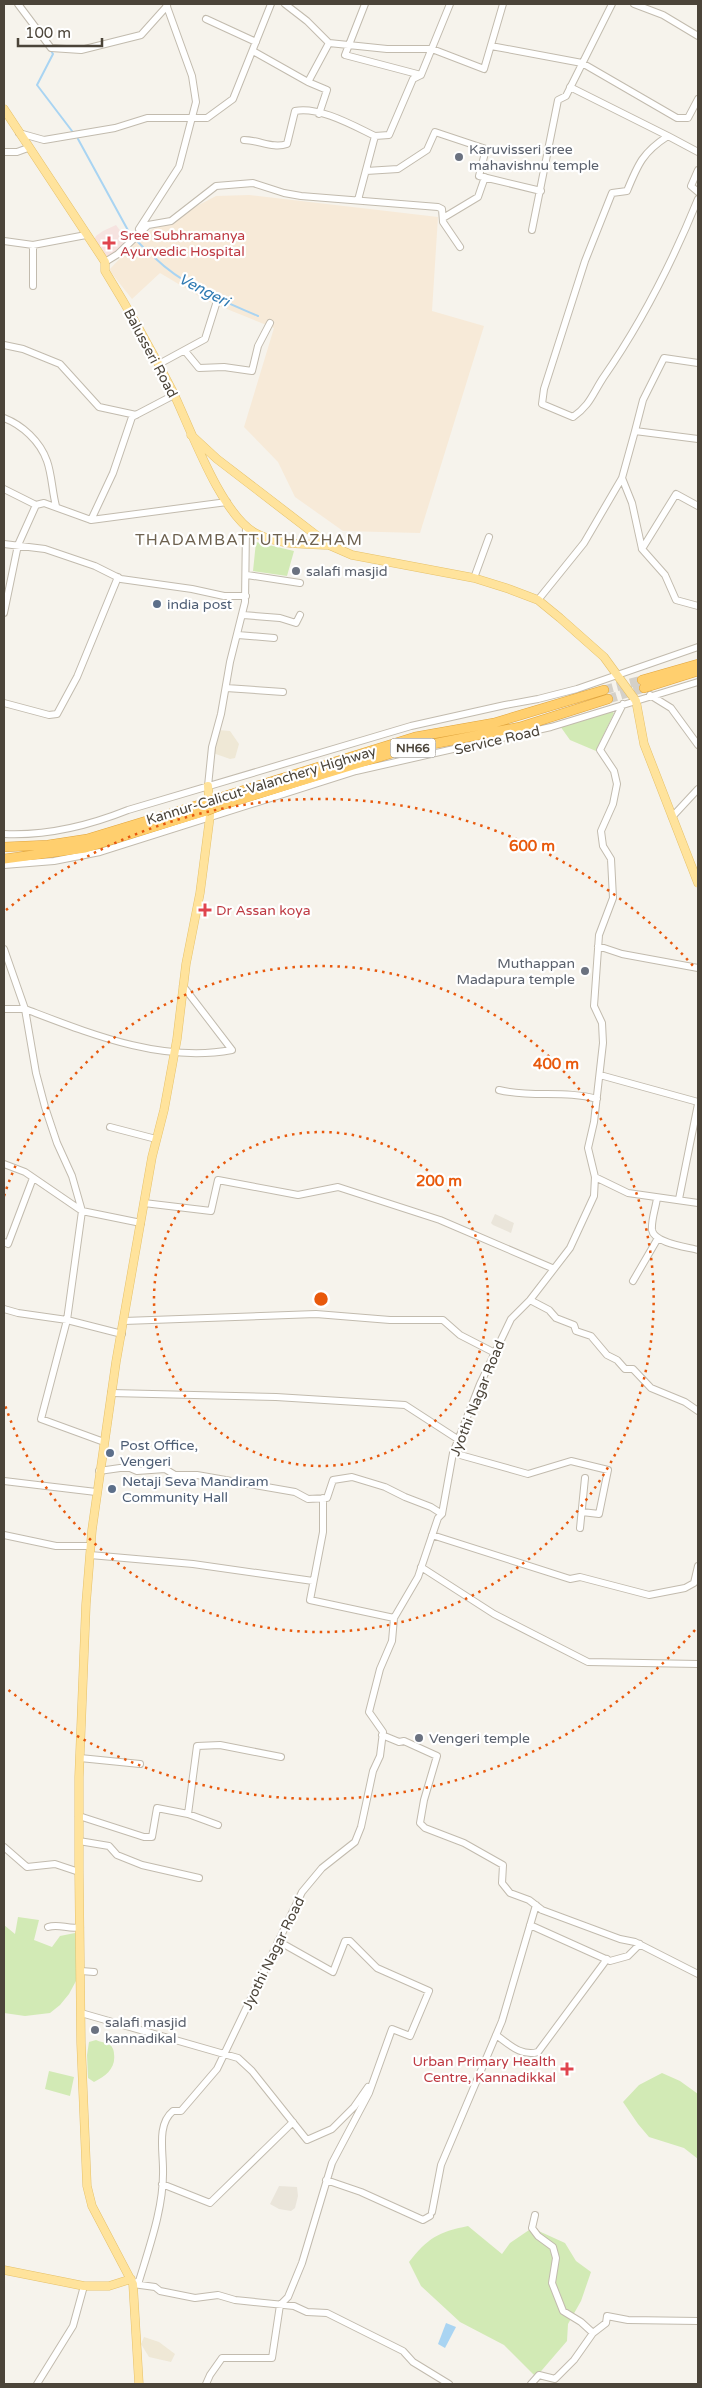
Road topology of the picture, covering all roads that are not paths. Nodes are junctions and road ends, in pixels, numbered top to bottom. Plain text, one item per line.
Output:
1 (18, 4) edge
2 (271, 4) edge
3 (284, 4) edge
4 (365, 4) edge
5 (450, 4) edge
6 (503, 4) edge
7 (612, 4) edge
8 (634, 4) edge
9 (166, 5) edge
10 (206, 19) dead end
11 (698, 36) edge
12 (256, 42) junction
13 (329, 43) junction
14 (348, 45) junction
15 (491, 46) junction
16 (432, 49) junction
17 (252, 50) junction
18 (582, 63) junction
19 (421, 75) junction
20 (308, 82) junction
21 (570, 87) junction
22 (698, 98) edge
23 (4, 110) edge
24 (319, 114) junction
25 (193, 118) junction
26 (18, 133) junction
27 (376, 136) junction
28 (668, 136) junction
29 (244, 140) dead end
30 (28, 148) junction
31 (4, 152) edge
32 (698, 152) edge
33 (366, 170) junction
34 (698, 170) edge
35 (485, 178) junction
36 (541, 191) junction
37 (698, 192) edge
38 (698, 199) edge
39 (358, 200) junction
40 (444, 218) junction
41 (532, 230) dead end
42 (86, 235) junction
43 (134, 237) junction
44 (4, 242) edge
45 (33, 245) junction
46 (460, 247) dead end
47 (105, 262) junction
48 (33, 286) dead end
49 (218, 301) dead end
50 (270, 324) dead end
51 (4, 345) edge
52 (184, 351) junction
53 (698, 363) edge
54 (159, 364) junction
55 (174, 394) junction
56 (136, 415) junction
57 (4, 418) edge
58 (635, 432) junction
59 (191, 435) junction
60 (698, 439) edge
61 (622, 478) junction
62 (4, 489) edge
63 (227, 502) junction
64 (36, 506) junction
65 (56, 506) junction
66 (698, 506) edge
67 (91, 520) junction
68 (246, 527) junction
69 (489, 537) dead end
70 (4, 544) edge
71 (18, 545) junction
72 (329, 545) junction
73 (642, 549) junction
74 (247, 575) junction
75 (118, 577) junction
76 (474, 578) junction
77 (300, 583) dead end
78 (246, 596) junction
79 (538, 600) junction
80 (698, 606) edge
81 (4, 613) edge
82 (243, 615) junction
83 (300, 615) dead end
84 (238, 635) junction
85 (274, 638) dead end
86 (698, 647) edge
87 (698, 664) edge
88 (698, 671) edge
89 (619, 675) junction
90 (698, 682) edge
91 (226, 688) junction
92 (645, 688) junction
93 (604, 690) tunnel mouth
94 (283, 692) dead end
95 (608, 700) tunnel mouth
96 (636, 701) junction
97 (4, 703) edge
98 (624, 704) junction
99 (698, 745) edge
100 (208, 786) junction
101 (698, 789) edge
102 (219, 802) junction
103 (206, 810) junction
104 (672, 817) junction
105 (4, 834) edge
106 (4, 847) edge
107 (4, 859) edge
108 (4, 865) edge
109 (698, 883) edge
110 (598, 946) junction
111 (4, 949) edge
112 (698, 968) edge
113 (183, 986) junction
114 (4, 1009) edge
115 (25, 1009) junction
116 (174, 1051) junction
117 (600, 1076) junction
118 (499, 1090) dead end
119 (597, 1099) junction
120 (698, 1103) edge
121 (110, 1127) dead end
122 (156, 1139) junction
123 (4, 1164) edge
124 (595, 1177) junction
125 (33, 1178) junction
126 (657, 1198) junction
127 (679, 1199) junction
128 (144, 1203) junction
129 (698, 1203) edge
130 (82, 1211) junction
131 (141, 1223) junction
132 (658, 1238) junction
133 (4, 1242) edge
134 (698, 1250) edge
135 (552, 1268) junction
136 (633, 1281) dead end
137 (530, 1300) junction
138 (4, 1309) edge
139 (67, 1320) junction
140 (124, 1321) junction
141 (122, 1334) junction
142 (495, 1354) junction
143 (112, 1393) junction
144 (698, 1411) edge
145 (458, 1440) junction
146 (104, 1442) junction
147 (453, 1453) junction
148 (99, 1471) junction
149 (585, 1478) dead end
150 (4, 1481) edge
151 (96, 1492) junction
152 (323, 1498) junction
153 (582, 1512) junction
154 (442, 1514) junction
155 (580, 1528) dead end
156 (4, 1535) edge
157 (432, 1535) junction
158 (91, 1546) junction
159 (90, 1555) junction
160 (698, 1566) edge
161 (421, 1568) junction
162 (314, 1581) junction
163 (394, 1618) junction
164 (698, 1664) edge
165 (382, 1734) junction
166 (281, 1757) dead end
167 (80, 1758) junction
168 (140, 1764) dead end
169 (188, 1814) junction
170 (79, 1816) junction
171 (218, 1825) dead end
172 (79, 1841) junction
173 (4, 1847) edge
174 (79, 1872) junction
175 (199, 1878) dead end
176 (536, 1905) junction
177 (530, 1925) junction
178 (48, 1928) dead end
179 (80, 1928) junction
180 (278, 1941) junction
181 (640, 1944) junction
182 (607, 1959) junction
183 (81, 1971) junction
184 (94, 1972) dead end
185 (698, 1974) edge
186 (81, 2012) junction
187 (496, 2035) junction
188 (223, 2053) junction
189 (371, 2084) junction
190 (293, 2122) junction
191 (326, 2180) junction
192 (162, 2184) junction
193 (535, 2215) dead end
194 (4, 2270) edge
195 (132, 2281) junction
196 (84, 2286) junction
197 (280, 2305) junction
198 (698, 2321) edge
199 (593, 2333) junction
200 (37, 2384) edge
201 (139, 2384) edge
202 (206, 2384) edge
203 (450, 2384) edge
204 (531, 2384) edge

1 - 9 street
2 - 12 street
3 - 13 street
4 - 14 street
5 - 16 street
6 - 15 street
7 - 18 street
8 - 11 street
9 - 25 street
10 - 12 street
12 - 17 street
13 - 14 street
13 - 20 street
14 - 16 street
14 - 19 street
15 - 16 street
15 - 18 street
16 - 19 street
17 - 20 street
17 - 25 street
18 - 21 street
18 - 22 street
19 - 27 street
20 - 24 street
21 - 28 street
21 - 36 street
23 - 26 main road, Balusseri Road
24 - 27 street
24 - 29 street
25 - 26 street
25 - 43 street
26 - 30 main road, Balusseri Road
27 - 33 street
28 - 32 street
28 - 38 street
30 - 31 street
30 - 42 main road, Balusseri Road
33 - 35 street
33 - 39 street
34 - 37 street
35 - 36 street
35 - 40 street
36 - 41 street
39 - 40 street
39 - 43 street
40 - 46 street
42 - 45 street
42 - 47 main road, Balusseri Road
43 - 47 street
44 - 45 street
45 - 48 street
47 - 54 main road, Balusseri Road
49 - 52 street
50 - 52 street
51 - 56 street
52 - 54 street
53 - 58 street
54 - 55 main road, Balusseri Road
55 - 56 street
55 - 59 main road, Balusseri Road
56 - 67 street
57 - 65 street
58 - 60 street
58 - 61 street
59 - 63 main road, Balusseri Road
59 - 72 main road
61 - 73 street
61 - 79 street
62 - 64 street
63 - 67 street
63 - 68 main road, Balusseri Road
64 - 65 street
64 - 71 street
65 - 67 street
66 - 73 street
68 - 72 main road, Balusseri Road
68 - 74 street
69 - 76 street
70 - 71 street
71 - 75 street
71 - 81 street
72 - 76 main road
73 - 80 street
74 - 77 street
74 - 78 street
75 - 78 street
75 - 97 street
76 - 79 main road
78 - 82 street
79 - 89 main road
82 - 83 street
82 - 84 street
84 - 85 street
84 - 91 street
86 - 89 street
87 - 92 highway
88 - 92 highway
89 - 96 main road
89 - 100 street
90 - 92 street, Service Road
91 - 94 street
91 - 100 street
92 - 96 street, Service Road
92 - 99 street
93 - 102 highway, Kannur-Calicut-Valanchery Highway / NH66
95 - 102 highway, NH66
96 - 98 street, Service Road
96 - 104 main road
98 - 103 street, Service Road
98 - 110 street, Jyothi Nagar Road
100 - 103 main road
100 - 105 street
101 - 104 street
102 - 103 highway, Kannur-Calicut-Valanchery Highway / NH66, bridge
103 - 106 highway, Kannur-Calicut-Valanchery Highway / NH66
103 - 107 highway, NH66
103 - 108 street, Service Road
103 - 113 main road
104 - 109 main road
110 - 112 street
110 - 117 street, Jyothi Nagar Road
111 - 115 street
113 - 116 main road
113 - 116 street
114 - 115 street
115 - 116 street
115 - 130 street
116 - 122 main road
117 - 119 street, Jyothi Nagar Road
117 - 120 street
118 - 119 street
119 - 124 street, Jyothi Nagar Road
120 - 127 street
121 - 122 street
122 - 128 main road
123 - 125 street
124 - 126 street
124 - 135 street, Jyothi Nagar Road
125 - 130 street
125 - 133 street
126 - 127 street
126 - 132 street
127 - 129 street
128 - 131 main road
128 - 135 street
130 - 131 street
130 - 139 street
131 - 140 main road
132 - 134 street
132 - 136 street
135 - 137 street, Jyothi Nagar Road
137 - 142 street, Jyothi Nagar Road
137 - 144 street
138 - 139 street
139 - 141 street
139 - 146 street
140 - 141 main road
140 - 142 street
141 - 143 main road
142 - 145 street, Jyothi Nagar Road
143 - 145 street
143 - 146 main road
145 - 147 street, Jyothi Nagar Road
146 - 148 main road
147 - 153 street
147 - 154 street, Jyothi Nagar Road
148 - 151 main road
148 - 152 street
149 - 153 street
150 - 151 street
151 - 158 main road
152 - 154 street
152 - 162 street
153 - 155 street
154 - 157 street, Jyothi Nagar Road
156 - 158 street
157 - 160 street
157 - 161 street, Jyothi Nagar Road
158 - 159 main road
159 - 162 street
159 - 167 main road
161 - 163 street, Jyothi Nagar Road
161 - 164 street
162 - 163 street
163 - 165 street, Jyothi Nagar Road
165 - 176 street
165 - 180 street, Jyothi Nagar Road
166 - 169 street
167 - 168 street
167 - 170 main road
169 - 170 street
169 - 171 street
170 - 172 main road
172 - 174 main road
172 - 175 street
173 - 174 street
174 - 179 main road
176 - 177 street
176 - 181 street
177 - 182 street
177 - 187 street
178 - 179 street
179 - 183 main road
180 - 188 street, Jyothi Nagar Road
180 - 189 street
181 - 182 street
181 - 185 street
182 - 187 street
183 - 184 street
183 - 186 main road
186 - 188 street
186 - 195 main road
187 - 191 street
188 - 190 street
188 - 192 street, Jyothi Nagar Road
189 - 190 street
189 - 191 street
190 - 192 street
191 - 197 street
192 - 195 street, Jyothi Nagar Road
193 - 199 street
194 - 196 main road
195 - 196 main road
195 - 197 street
195 - 201 main road
196 - 200 street
197 - 202 street
197 - 203 street
198 - 199 street
199 - 204 street

